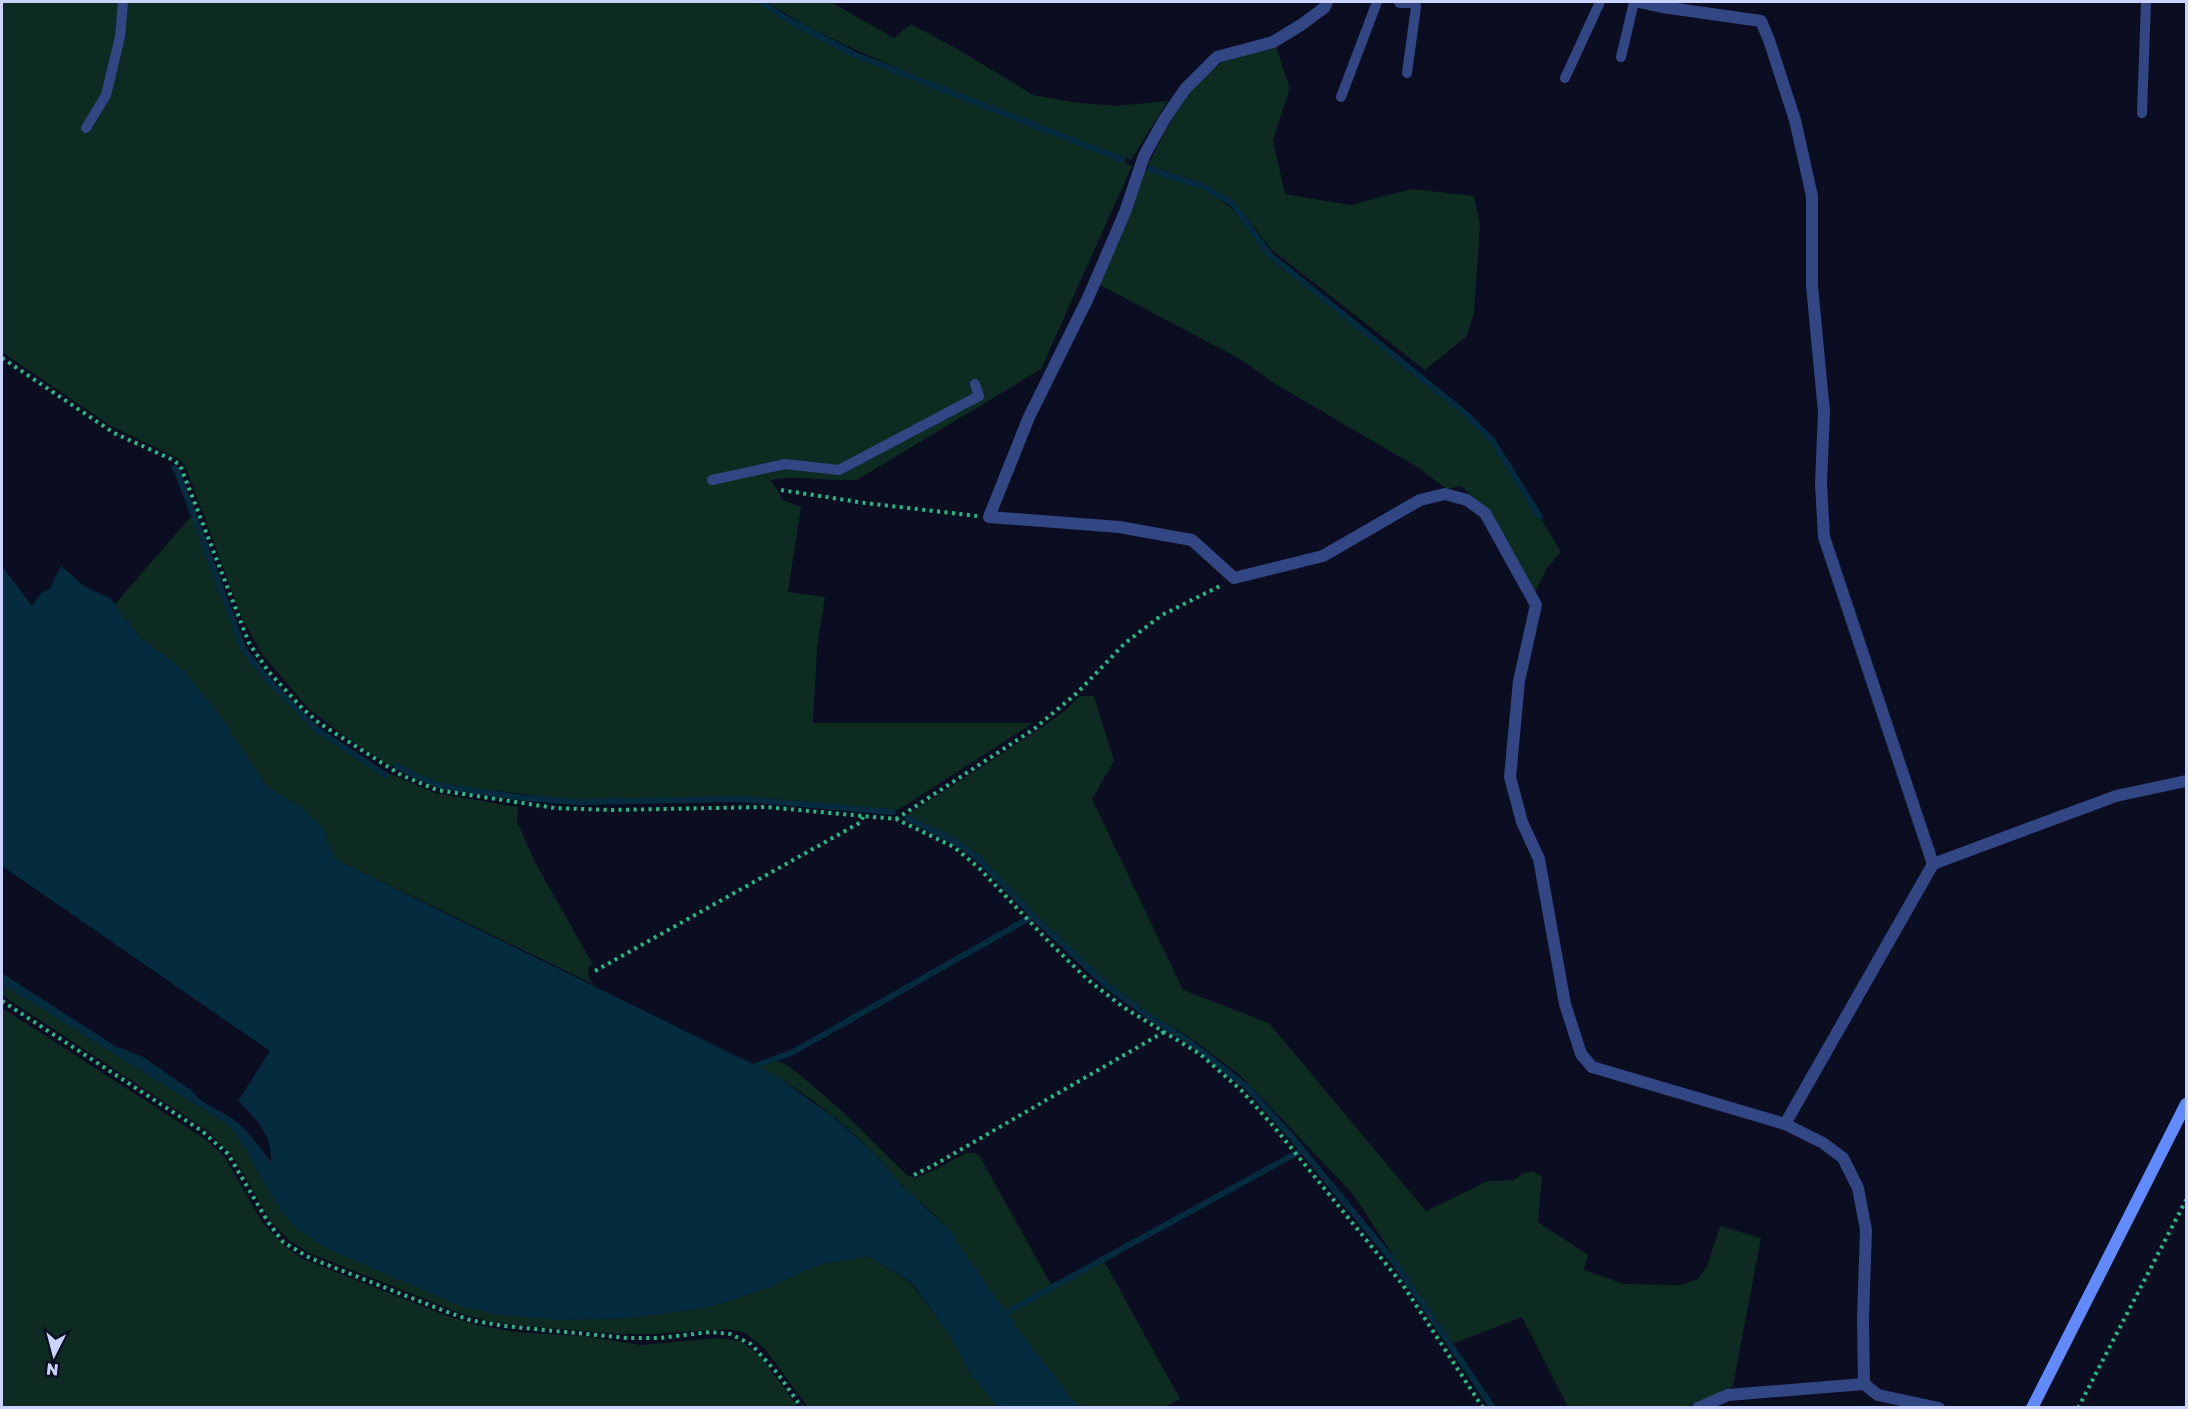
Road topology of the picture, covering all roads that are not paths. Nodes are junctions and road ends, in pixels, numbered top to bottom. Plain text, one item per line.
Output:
1 (123, 2) edge
2 (1327, 2) edge
3 (1377, 2) edge
4 (1400, 2) edge
5 (1414, 2) edge
6 (1599, 2) edge
7 (1634, 2) edge
8 (1639, 2) edge
9 (2146, 2) edge
10 (1662, 4) edge
11 (1621, 57) dead end
12 (1407, 73) dead end
13 (1565, 78) dead end
14 (1341, 96) dead end
15 (2142, 113) dead end
16 (86, 128) dead end
17 (975, 384) dead end
18 (712, 480) dead end
19 (2187, 781) edge
20 (1933, 864) junction
21 (2187, 1104) edge
22 (1785, 1124) junction
23 (1864, 1384) junction
24 (1698, 1407) edge
25 (1939, 1407) edge
26 (2032, 1407) edge

1 - 16 lane
2 - 22 street
3 - 14 lane
4 - 5 street
5 - 12 lane
6 - 13 lane
7 - 11 lane
8 - 10 street
9 - 15 lane
10 - 20 street
17 - 18 lane
19 - 20 street
20 - 22 street
21 - 26 street
22 - 23 street
23 - 24 street
23 - 25 street

